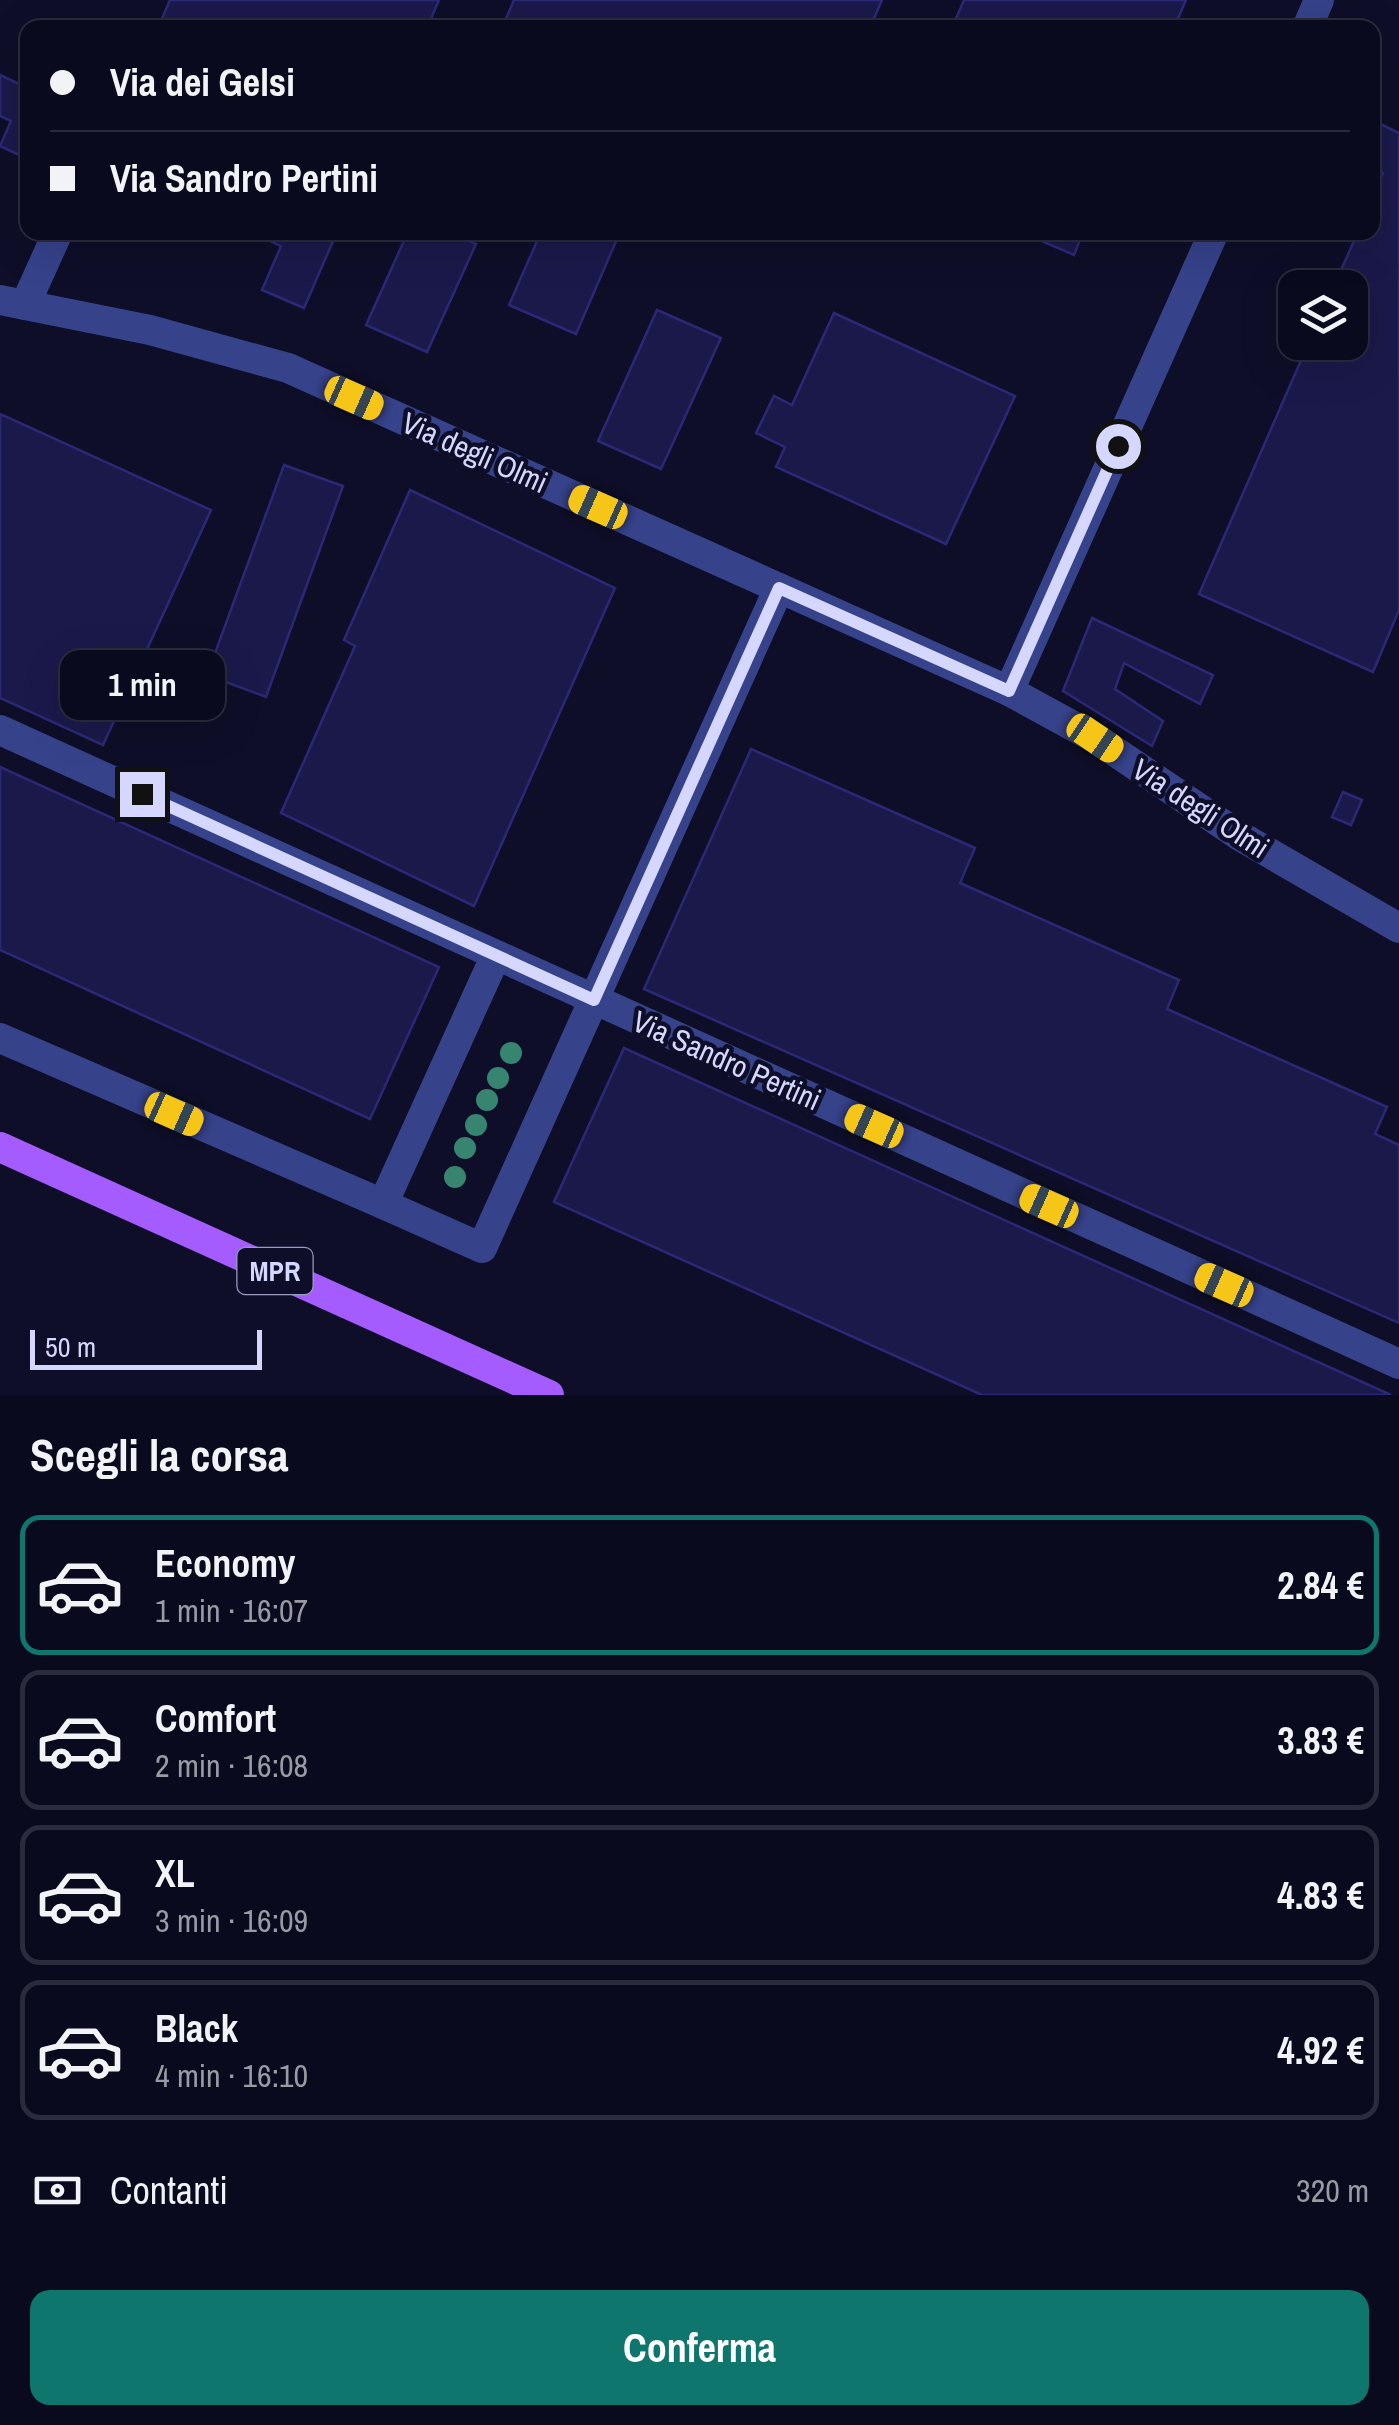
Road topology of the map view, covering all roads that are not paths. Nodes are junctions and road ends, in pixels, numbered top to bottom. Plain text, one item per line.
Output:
1 (53, 240) edge
2 (1210, 240) edge
3 (12, 302) edge
4 (779, 588) junction
5 (1009, 691) junction
6 (0, 730) edge
7 (1399, 928) edge
8 (496, 955) junction
9 (594, 1000) junction
10 (0, 1038) edge
11 (0, 1147) edge
12 (383, 1204) junction
13 (1399, 1364) edge
14 (550, 1395) edge

1 - 3 street
2 - 5 street
3 - 4 street, Via degli Olmi
4 - 5 street, Via degli Olmi
4 - 9 street
5 - 7 street, Via degli Olmi
6 - 8 street, Via Sandro Pertini
8 - 9 street, Via Sandro Pertini
8 - 12 street
9 - 12 street
9 - 13 street, Via Sandro Pertini
10 - 12 street
11 - 14 main road, MPR

